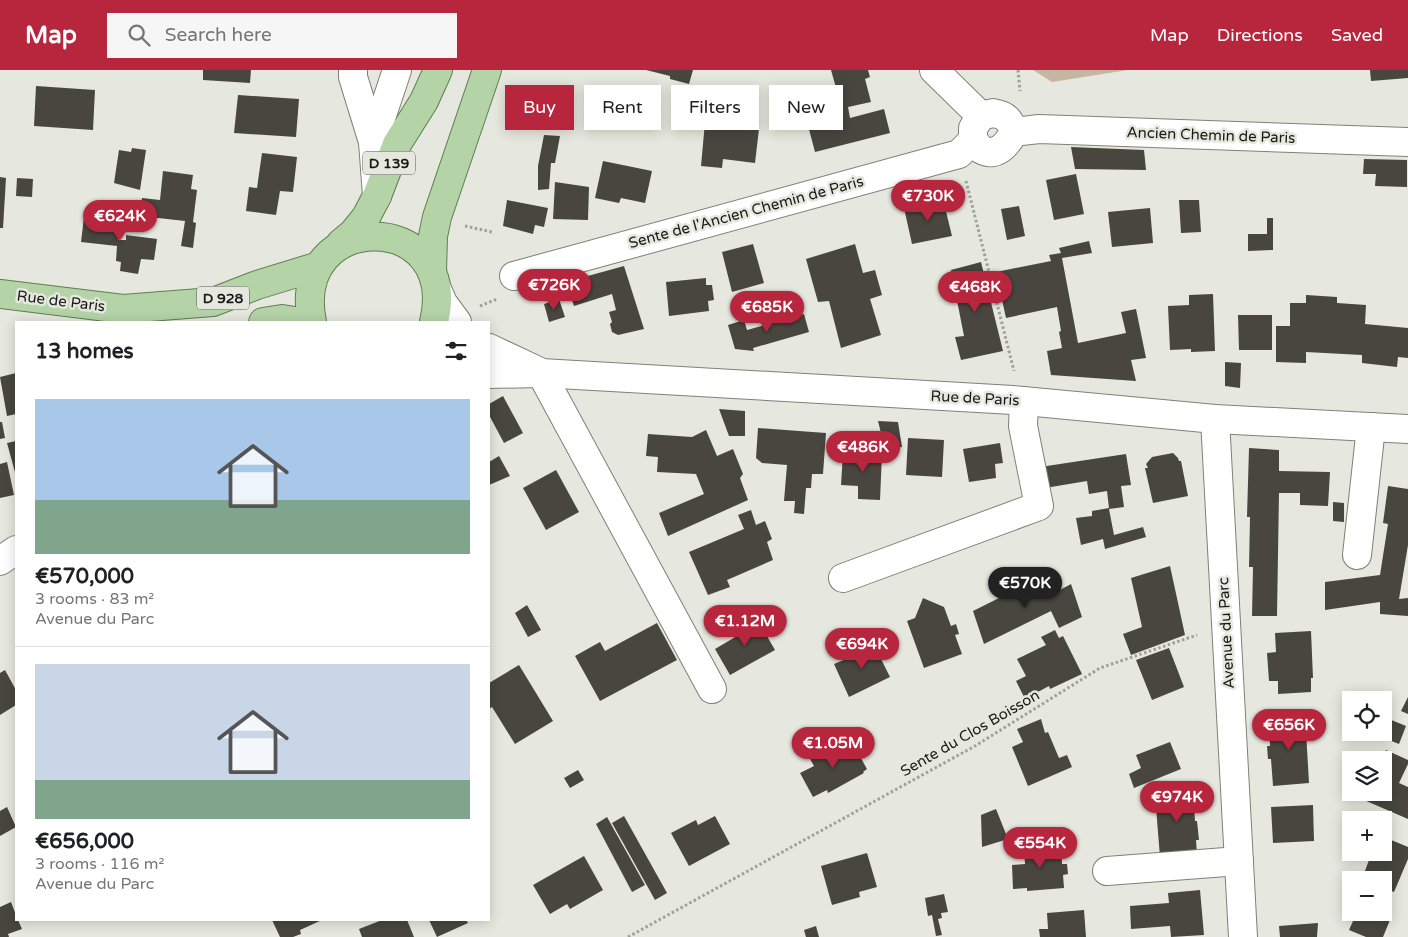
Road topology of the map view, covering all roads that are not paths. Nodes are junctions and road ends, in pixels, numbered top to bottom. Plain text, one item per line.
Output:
1 (353, 70) edge
2 (397, 70) edge
3 (438, 70) edge
4 (487, 70) edge
5 (934, 70) edge
6 (971, 137) junction
7 (373, 142) junction
8 (1408, 142) edge
9 (377, 196) junction
10 (326, 258) junction
11 (514, 276) dead end
12 (434, 280) junction
13 (0, 294) edge
14 (123, 309) junction
15 (164, 321) edge
16 (269, 321) edge
17 (295, 321) edge
18 (312, 321) edge
19 (434, 321) edge
20 (456, 321) edge
21 (490, 348) edge
22 (542, 372) junction
23 (490, 374) edge
24 (1018, 400) junction
25 (1215, 419) junction
26 (1371, 427) junction
27 (1408, 429) edge
28 (15, 551) edge
29 (1357, 555) dead end
30 (0, 560) edge
31 (844, 578) dead end
32 (712, 689) dead end
33 (1238, 861) junction
34 (1107, 871) dead end
35 (1244, 937) edge

1 - 7 street
2 - 7 street
3 - 9 main road, D 139
4 - 12 main road
5 - 6 street
6 - 8 street, Ancien Chemin de Paris
6 - 11 street, Sente de l'Ancien Chemin de Paris
7 - 9 street
9 - 10 main road, D 139
10 - 12 main road, Rue de Paris
10 - 14 main road, Rue de Paris / D 928
10 - 18 main road
12 - 19 main road
12 - 20 street
13 - 14 main road, Rue de Paris / D 928
14 - 15 main road, Rue de Paris / D 928
16 - 17 main road, D 928
21 - 22 street, Rue de Paris
22 - 23 street, Rue de Paris
22 - 24 street, Rue de Paris
22 - 32 street
24 - 25 street, Rue de Paris
24 - 31 street
25 - 26 street, Rue de Paris
25 - 33 street, Avenue du Parc
26 - 27 street, Rue de Paris
26 - 29 street
28 - 30 street
33 - 34 street
33 - 35 street, Avenue du Parc

